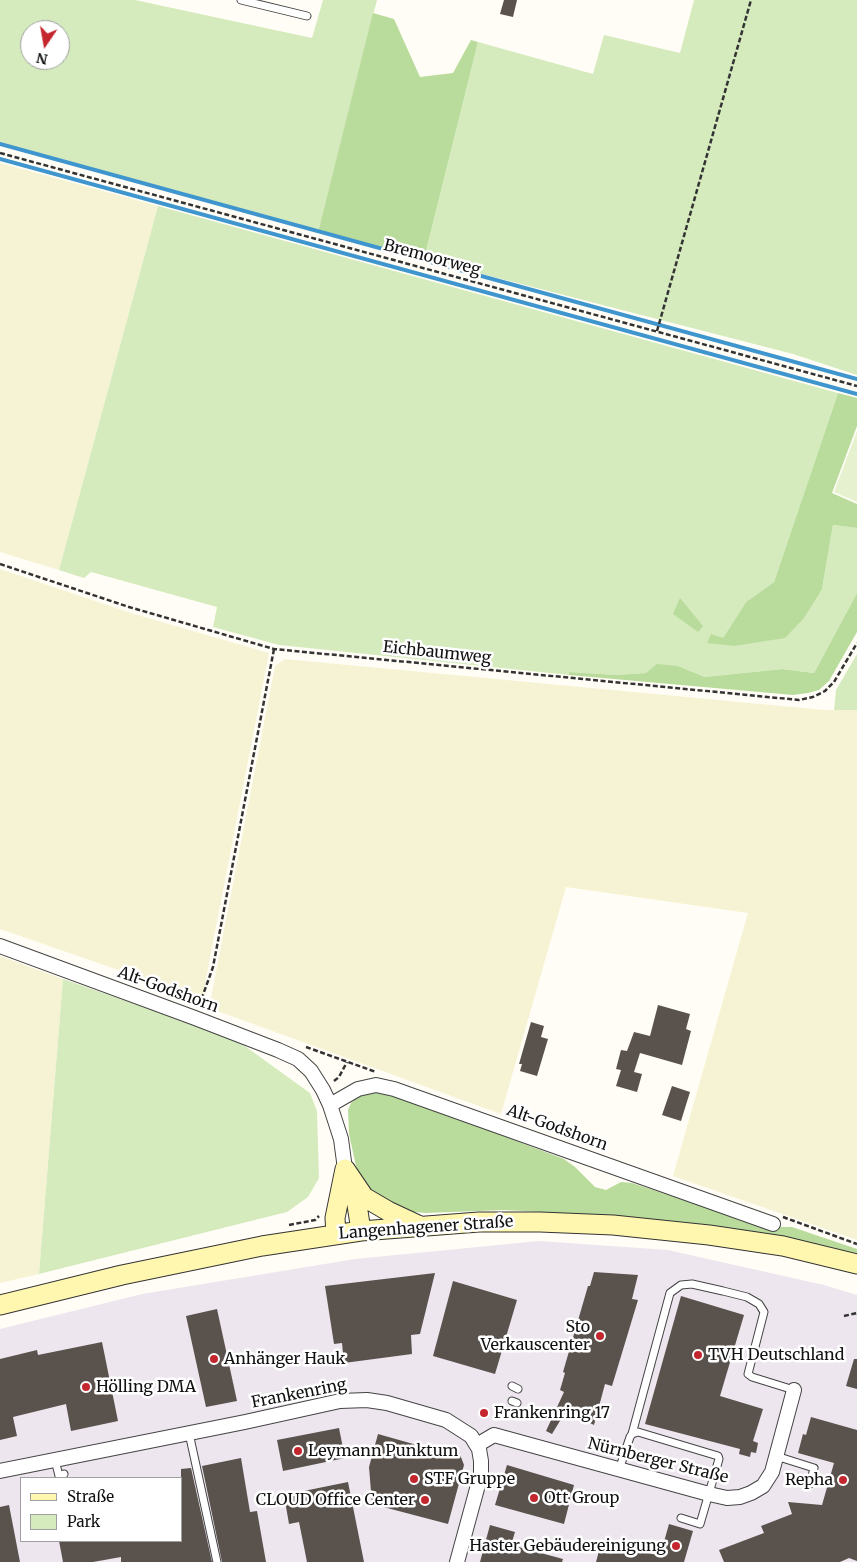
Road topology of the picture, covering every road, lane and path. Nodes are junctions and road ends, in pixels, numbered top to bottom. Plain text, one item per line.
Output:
1 (242, 0) edge
2 (751, 0) edge
3 (251, 1) edge
4 (307, 16) dead end
5 (0, 153) edge
6 (657, 331) junction
7 (857, 386) edge
8 (0, 564) edge
9 (857, 643) edge
10 (274, 648) junction
11 (0, 946) edge
12 (190, 1004) dead end
13 (197, 1013) junction
14 (302, 1046) dead end
15 (347, 1062) junction
16 (380, 1074) dead end
17 (323, 1090) junction
18 (330, 1105) junction
19 (350, 1175) junction
20 (322, 1214) dead end
21 (774, 1224) dead end
22 (286, 1225) dead end
23 (419, 1225) junction
24 (361, 1231) junction
25 (336, 1234) junction
26 (857, 1264) edge
27 (0, 1306) edge
28 (857, 1313) edge
29 (844, 1316) dead end
30 (794, 1390) joint
31 (189, 1433) junction
32 (632, 1434) junction
33 (477, 1445) junction
34 (776, 1456) junction
35 (55, 1460) junction
36 (619, 1470) junction
37 (0, 1471) edge
38 (64, 1474) dead end
39 (810, 1484) dead end
40 (709, 1494) junction
41 (682, 1518) dead end
42 (217, 1562) edge
43 (457, 1562) edge

1 - 3 lane
2 - 6 path
3 - 4 lane
5 - 6 path, Bremoorweg
6 - 7 path, Bremoorweg
8 - 10 path, Eichbaumweg
9 - 10 path, Eichbaumweg
10 - 13 path
11 - 13 street, Alt-Godshorn
12 - 13 path
13 - 17 street, Alt-Godshorn
14 - 15 path
15 - 16 path
15 - 17 path
17 - 18 street, Alt-Godshorn
18 - 19 street, Alt-Godshorn
18 - 21 street, Alt-Godshorn
19 - 23 main road
19 - 24 main road
19 - 25 main road
20 - 22 path
23 - 24 main road, Langenhagener Straße
23 - 26 main road, Langenhagener Straße
24 - 25 main road, Langenhagener Straße
25 - 27 main road, Langenhagener Straße
28 - 29 path
30 - 32 lane
30 - 34 street, Nürnberger Straße
31 - 33 street, Frankenring
31 - 35 street, Frankenring
31 - 42 lane
32 - 36 lane
32 - 40 lane
33 - 36 street, Nürnberger Straße
33 - 43 street
34 - 39 lane
34 - 40 street, Nürnberger Straße
35 - 37 street, Frankenring
35 - 38 lane
36 - 40 street, Nürnberger Straße
40 - 41 lane

